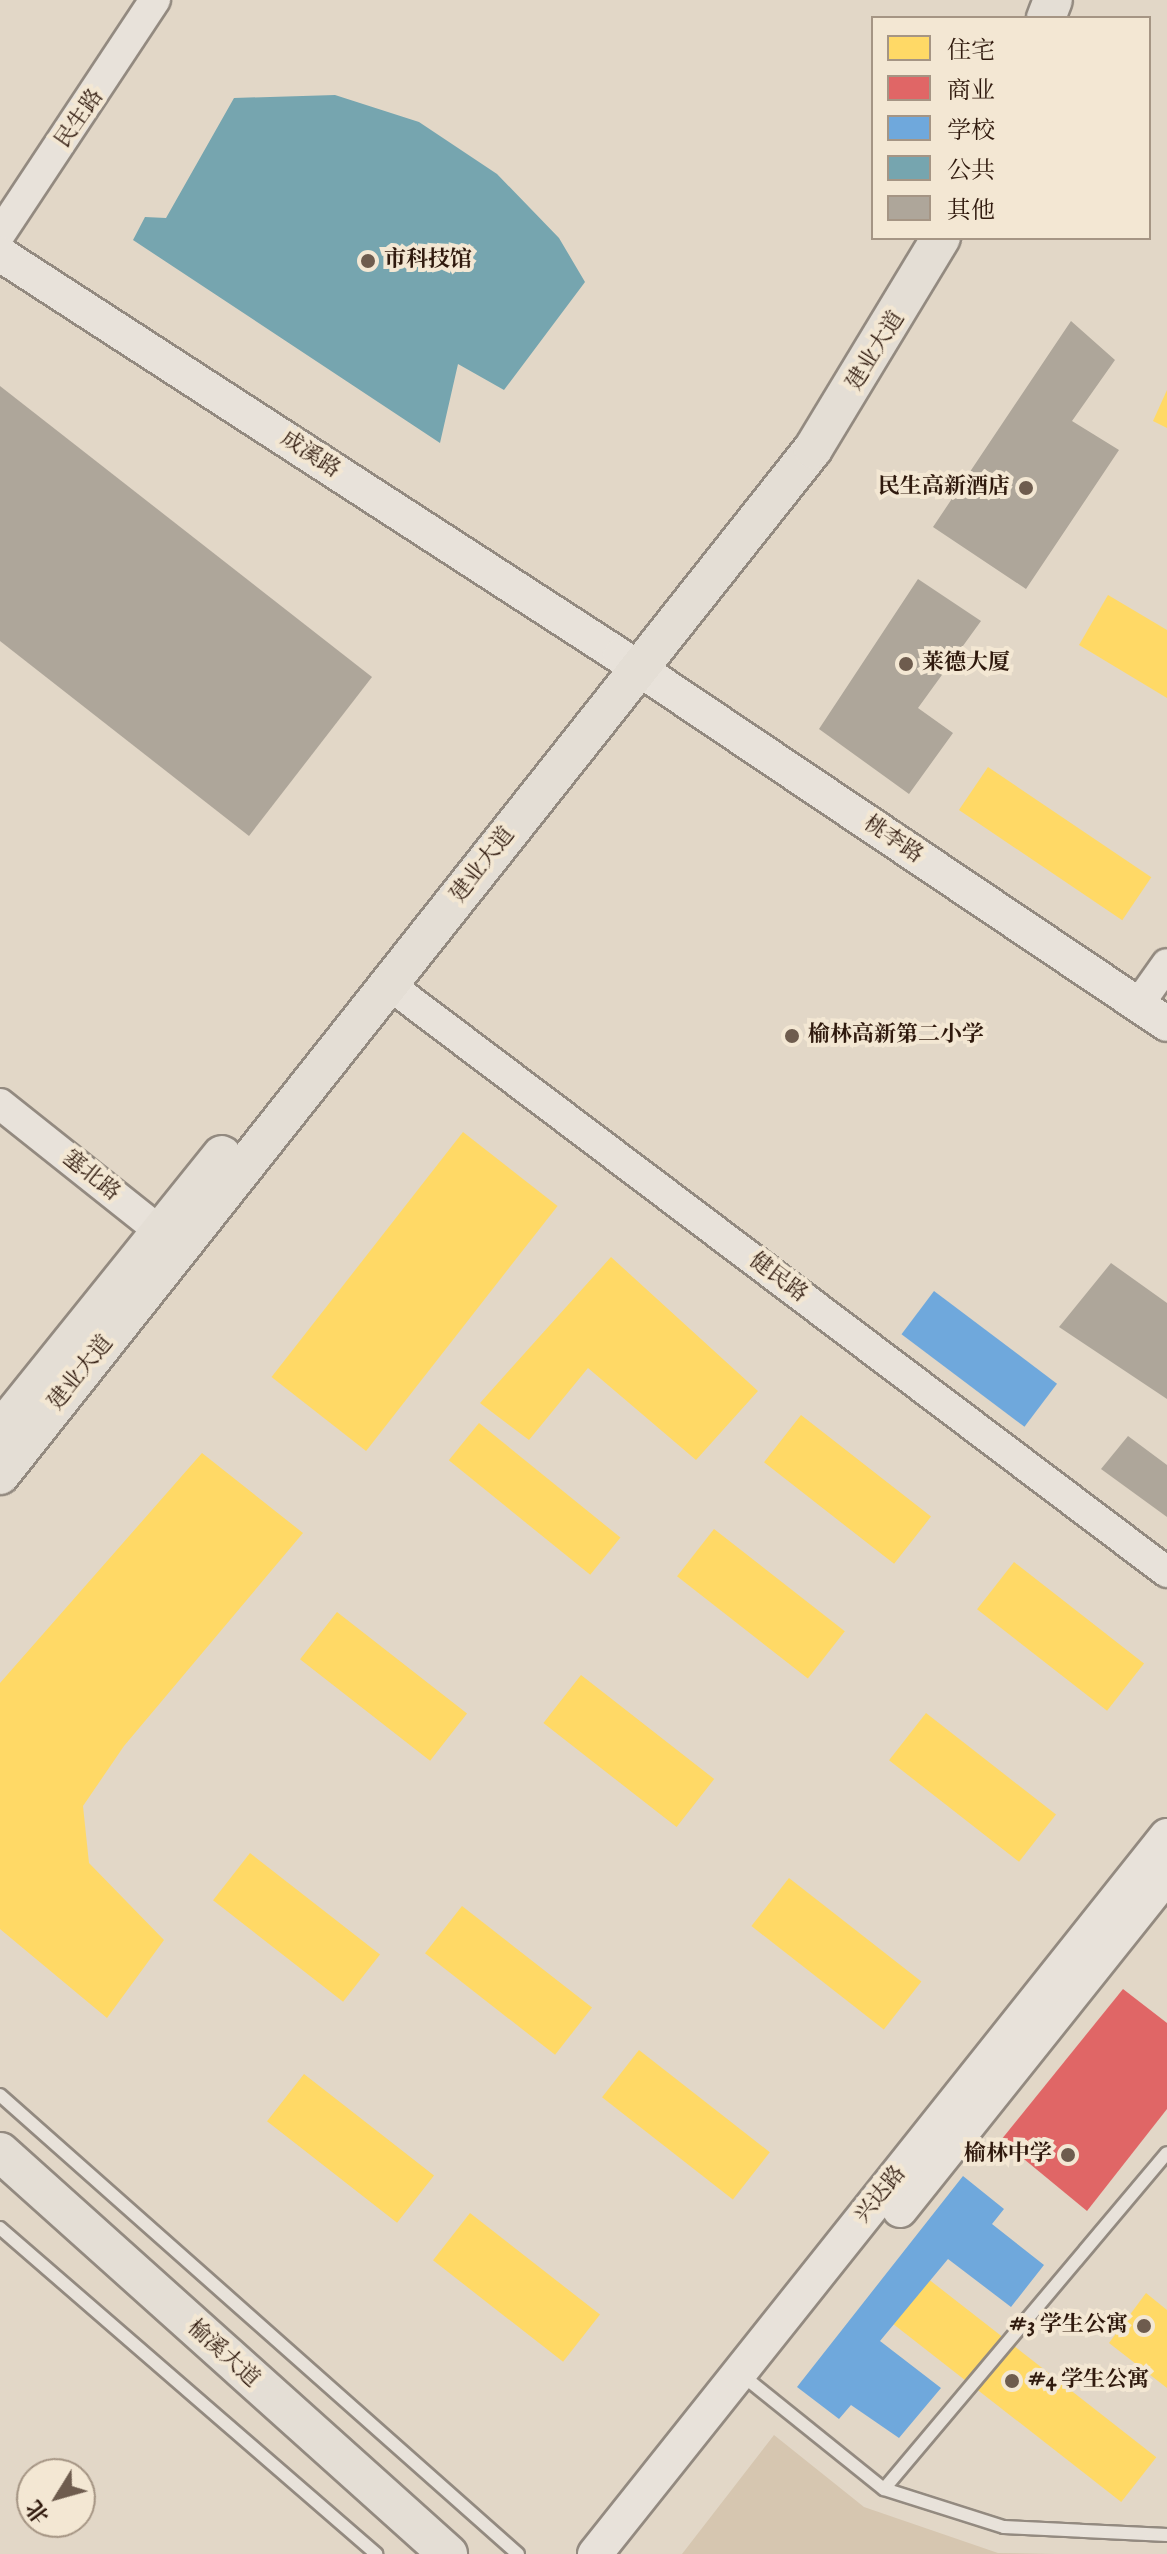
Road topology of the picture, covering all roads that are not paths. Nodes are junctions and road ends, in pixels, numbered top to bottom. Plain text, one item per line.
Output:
1 (155, 0) edge
2 (0, 234) edge
3 (914, 240) edge
4 (940, 240) edge
5 (0, 254) edge
6 (629, 662) junction
7 (1167, 964) edge
8 (388, 984) junction
9 (1138, 1005) junction
10 (1167, 1024) edge
11 (0, 1104) edge
12 (171, 1240) junction
13 (0, 1431) edge
14 (0, 1475) edge
15 (1167, 1572) edge
16 (1167, 1836) edge
17 (1167, 1875) edge
18 (0, 2095) edge
19 (0, 2152) edge
20 (1167, 2153) edge
21 (0, 2185) edge
22 (0, 2228) edge
23 (748, 2381) junction
24 (884, 2489) junction
25 (1167, 2535) edge
26 (376, 2554) edge
27 (411, 2554) edge
28 (448, 2554) edge
29 (518, 2554) edge
30 (595, 2554) edge
31 (625, 2554) edge

1 - 2 street, 民生路
3 - 6 main road, 建业大道
4 - 6 main road, 建业大道
5 - 6 main road, 成溪路
6 - 8 main road, 建业大道
6 - 9 main road, 桃李路
6 - 12 main road, 建业大道
7 - 9 street
8 - 12 main road, 建业大道
8 - 15 street, 健民路
9 - 10 main road, 桃李路
11 - 12 street, 塞北路
12 - 13 main road, 建业大道
12 - 14 main road, 建业大道
16 - 23 main road, 兴达路
17 - 23 main road, 兴达路
18 - 29 lane
19 - 28 main road, 榆溪大道
20 - 24 lane
21 - 27 main road, 榆溪大道
22 - 26 lane
23 - 24 lane
23 - 30 main road, 兴达路
23 - 31 main road, 兴达路
24 - 25 lane

